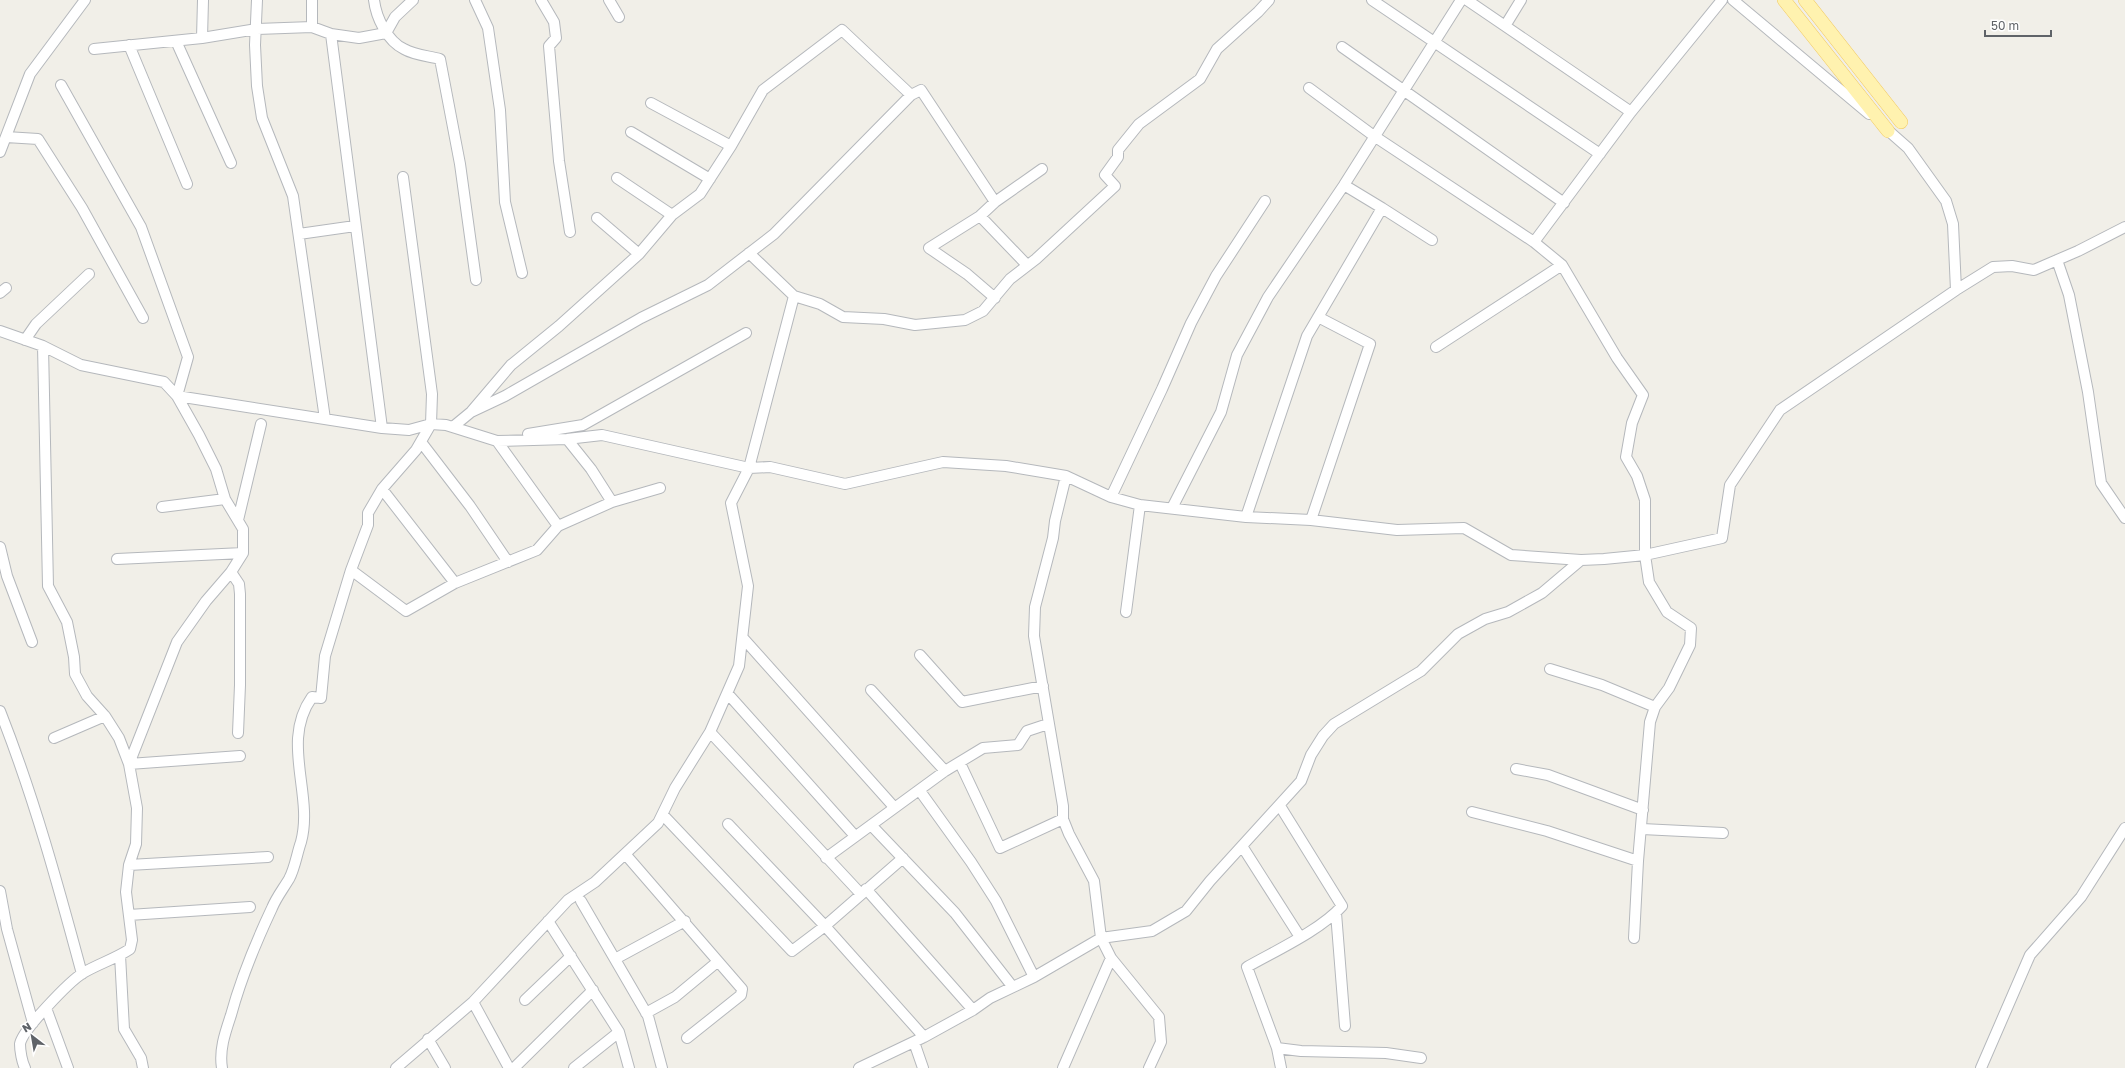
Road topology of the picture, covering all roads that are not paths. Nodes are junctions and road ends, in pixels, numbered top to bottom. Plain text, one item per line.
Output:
1 (85, 0) edge
2 (203, 0) edge
3 (257, 0) edge
4 (312, 0) edge
5 (374, 0) edge
6 (413, 0) edge
7 (476, 0) edge
8 (541, 0) edge
9 (609, 0) edge
10 (1268, 0) edge
11 (1372, 0) edge
12 (1461, 0) edge
13 (1467, 0) edge
14 (1521, 0) edge
15 (1722, 0) edge
16 (1733, 0) edge
17 (1784, 0) edge
18 (1805, 0) edge
19 (619, 17) dead end
20 (1506, 26) junction
21 (312, 27) junction
22 (257, 29) junction
23 (386, 33) junction
24 (331, 34) junction
25 (202, 38) junction
26 (176, 41) junction
27 (1434, 43) junction
28 (129, 45) junction
29 (1342, 47) dead end
30 (94, 49) dead end
31 (61, 85) dead end
32 (1309, 88) dead end
33 (1404, 90) junction
34 (910, 95) junction
35 (651, 102) dead end
36 (1631, 112) junction
37 (1901, 122) dead end
38 (1888, 131) junction
39 (630, 132) dead end
40 (1374, 136) junction
41 (6, 137) junction
42 (731, 146) junction
43 (0, 152) edge
44 (1600, 154) junction
45 (231, 163) dead end
46 (1042, 169) dead end
47 (403, 177) dead end
48 (617, 178) dead end
49 (710, 179) junction
50 (187, 184) dead end
51 (1344, 185) junction
52 (1265, 201) dead end
53 (995, 202) junction
54 (1564, 202) junction
55 (1382, 208) junction
56 (672, 215) junction
57 (980, 216) junction
58 (596, 218) dead end
59 (355, 226) junction
60 (2125, 227) edge
61 (570, 232) dead end
62 (299, 234) junction
63 (1432, 240) dead end
64 (1534, 242) junction
65 (639, 254) junction
66 (749, 254) junction
67 (2057, 260) junction
68 (1027, 265) junction
69 (1562, 265) junction
70 (522, 273) dead end
71 (89, 274) dead end
72 (476, 280) dead end
73 (1956, 290) junction
74 (794, 296) junction
75 (995, 298) junction
76 (1318, 317) junction
77 (143, 318) dead end
78 (0, 331) edge
79 (746, 333) dead end
80 (25, 340) junction
81 (44, 346) junction
82 (1436, 347) dead end
83 (177, 396) junction
84 (470, 412) junction
85 (325, 419) junction
86 (458, 423) junction
87 (261, 424) dead end
88 (431, 424) junction
89 (583, 425) junction
90 (382, 428) junction
91 (588, 437) junction
92 (567, 439) junction
93 (497, 441) junction
94 (421, 442) junction
95 (749, 468) junction
96 (1066, 476) junction
97 (660, 488) dead end
98 (382, 489) junction
99 (1111, 497) junction
100 (225, 499) junction
101 (612, 502) junction
102 (1140, 505) junction
103 (162, 507) dead end
104 (1172, 508) junction
105 (1246, 517) junction
106 (2125, 518) edge
107 (238, 520) junction
108 (1311, 520) junction
109 (558, 526) junction
110 (0, 547) edge
111 (242, 554) junction
112 (1645, 555) junction
113 (116, 559) dead end
114 (1580, 560) junction
115 (508, 562) junction
116 (351, 570) junction
117 (231, 572) junction
118 (455, 583) junction
119 (1126, 612) dead end
120 (743, 638) junction
121 (32, 642) dead end
122 (920, 655) dead end
123 (1550, 669) dead end
124 (1043, 686) junction
125 (871, 690) dead end
126 (728, 694) junction
127 (1655, 706) junction
128 (0, 711) edge
129 (105, 716) junction
130 (1048, 724) junction
131 (710, 732) junction
132 (238, 733) dead end
133 (54, 738) dead end
134 (240, 756) dead end
135 (960, 762) junction
136 (129, 764) junction
137 (1516, 769) dead end
138 (945, 771) junction
139 (920, 791) junction
140 (1280, 806) junction
141 (894, 807) junction
142 (1642, 810) junction
143 (1472, 812) dead end
144 (663, 815) junction
145 (1063, 819) junction
146 (728, 824) dead end
147 (871, 824) junction
148 (1642, 828) junction
149 (2125, 828) edge
150 (1723, 833) dead end
151 (855, 836) junction
152 (1242, 846) junction
153 (626, 855) junction
154 (268, 857) dead end
155 (826, 858) junction
156 (903, 858) junction
157 (1638, 861) junction
158 (129, 865) junction
159 (0, 891) edge
160 (863, 891) junction
161 (582, 901) dead end
162 (250, 907) dead end
163 (1336, 913) junction
164 (129, 915) junction
165 (548, 921) junction
166 (685, 921) junction
167 (824, 926) junction
168 (4, 931) edge
169 (1300, 937) junction
170 (1101, 938) junction
171 (1634, 938) dead end
172 (120, 955) junction
173 (571, 956) junction
174 (1111, 958) junction
175 (615, 959) junction
176 (716, 963) dead end
177 (82, 974) junction
178 (1034, 977) junction
179 (1012, 986) junction
180 (593, 990) junction
181 (525, 1000) dead end
182 (473, 1002) junction
183 (46, 1008) junction
184 (973, 1010) junction
185 (646, 1013) junction
186 (33, 1023) junction
187 (1345, 1026) dead end
188 (619, 1032) junction
189 (924, 1037) junction
190 (687, 1038) dead end
191 (428, 1039) junction
192 (914, 1042) junction
193 (1277, 1048) junction
194 (1421, 1058) dead end
195 (25, 1068) edge
196 (68, 1068) edge
197 (143, 1068) edge
198 (222, 1068) edge
199 (396, 1068) edge
200 (445, 1068) edge
201 (509, 1068) edge
202 (514, 1068) edge
203 (574, 1068) edge
204 (629, 1068) edge
205 (662, 1068) edge
206 (859, 1068) edge
207 (923, 1068) edge
208 (1063, 1068) edge
209 (1149, 1068) edge
210 (1281, 1068) edge
211 (1981, 1068) edge

1 - 41 street
2 - 25 street
3 - 22 street
4 - 21 street
5 - 23 street
6 - 23 street
7 - 70 street
8 - 61 street
9 - 19 street
10 - 68 street
11 - 27 street
12 - 27 street
13 - 20 street
14 - 20 street
15 - 36 street
16 - 38 street
17 - 38 main road
18 - 37 main road
20 - 36 street
21 - 22 street
21 - 24 street
22 - 25 street
22 - 62 street
23 - 24 street
23 - 72 street
24 - 59 street
25 - 26 street
26 - 28 street
26 - 45 street
27 - 33 street
27 - 44 street
28 - 30 street
28 - 50 street
29 - 33 street
31 - 83 street
32 - 40 street
33 - 40 street
33 - 54 street
34 - 42 street
34 - 53 street
34 - 66 street
35 - 42 street
36 - 44 street
38 - 73 street
39 - 49 street
40 - 51 street
40 - 64 street
41 - 43 street
41 - 77 street
42 - 49 street
44 - 54 street
46 - 53 street
47 - 88 street
48 - 56 street
49 - 56 street
51 - 55 street
51 - 104 street
52 - 99 street
53 - 57 street
54 - 64 street
55 - 63 street
55 - 76 street
56 - 65 street
57 - 68 street
57 - 75 street
58 - 65 street
59 - 62 street
59 - 90 street
60 - 67 street
62 - 85 street
64 - 69 street
65 - 84 street
66 - 74 street
66 - 84 street
67 - 73 street
67 - 106 street
68 - 75 street
69 - 82 street
69 - 112 street
71 - 80 street
73 - 112 street
74 - 75 street
74 - 95 street
76 - 105 street
76 - 108 street
78 - 80 street
79 - 89 street
80 - 81 street
81 - 83 street
81 - 129 street
83 - 85 street
83 - 100 street
84 - 86 street
85 - 90 street
86 - 88 street
86 - 89 street
86 - 93 street
87 - 107 street
88 - 90 street
88 - 94 street
89 - 91 street
91 - 92 street
91 - 95 street
92 - 93 street
92 - 101 street
93 - 109 street
94 - 98 street
94 - 115 street
95 - 96 street
95 - 120 street
96 - 99 street
96 - 124 street
97 - 101 street
98 - 116 street
98 - 118 street
99 - 102 street
100 - 103 street
100 - 107 street
101 - 109 street
102 - 104 street
102 - 119 street
104 - 105 street
105 - 108 street
107 - 111 street
108 - 114 street
109 - 115 street
110 - 121 street
111 - 113 street
111 - 117 street
112 - 114 street
112 - 127 street
114 - 140 street
115 - 118 street
116 - 118 street
116 - 198 street
117 - 132 street
117 - 136 street
120 - 126 street
120 - 141 street
122 - 124 street
123 - 127 street
124 - 130 street
125 - 138 street
126 - 131 street
126 - 151 street
127 - 142 street
128 - 177 street
129 - 133 street
129 - 136 street
130 - 135 street
130 - 145 street
131 - 144 street
131 - 155 street
134 - 136 street
135 - 138 street
135 - 145 street
136 - 158 street
137 - 142 street
138 - 139 street
139 - 141 street
139 - 178 street
140 - 152 street
140 - 163 street
141 - 147 street
142 - 148 street
143 - 157 street
144 - 153 street
144 - 167 street
145 - 170 street
146 - 167 street
147 - 151 street
147 - 156 street
148 - 150 street
148 - 157 street
149 - 211 street
151 - 155 street
152 - 169 street
152 - 170 street
153 - 165 street
153 - 166 street
154 - 158 street
155 - 160 street
156 - 160 street
156 - 179 street
157 - 171 street
158 - 164 street
159 - 168 street
160 - 167 street
160 - 184 street
161 - 175 street
162 - 164 street
163 - 169 street
163 - 187 street
164 - 172 street
165 - 173 street
165 - 182 street
166 - 175 street
166 - 190 street
167 - 189 street
168 - 186 street
169 - 193 street
170 - 174 street
170 - 178 street
172 - 177 street
172 - 197 street
173 - 180 street
173 - 181 street
174 - 208 street
174 - 209 street
175 - 185 street
176 - 185 street
177 - 183 street
178 - 179 street
179 - 184 street
180 - 188 street
180 - 202 street
182 - 191 street
182 - 201 street
183 - 186 street
183 - 196 street
184 - 189 street
185 - 205 street
186 - 195 street
188 - 203 street
188 - 204 street
189 - 192 street
191 - 199 street
191 - 200 street
192 - 206 street
192 - 207 street
193 - 194 street
193 - 210 street

